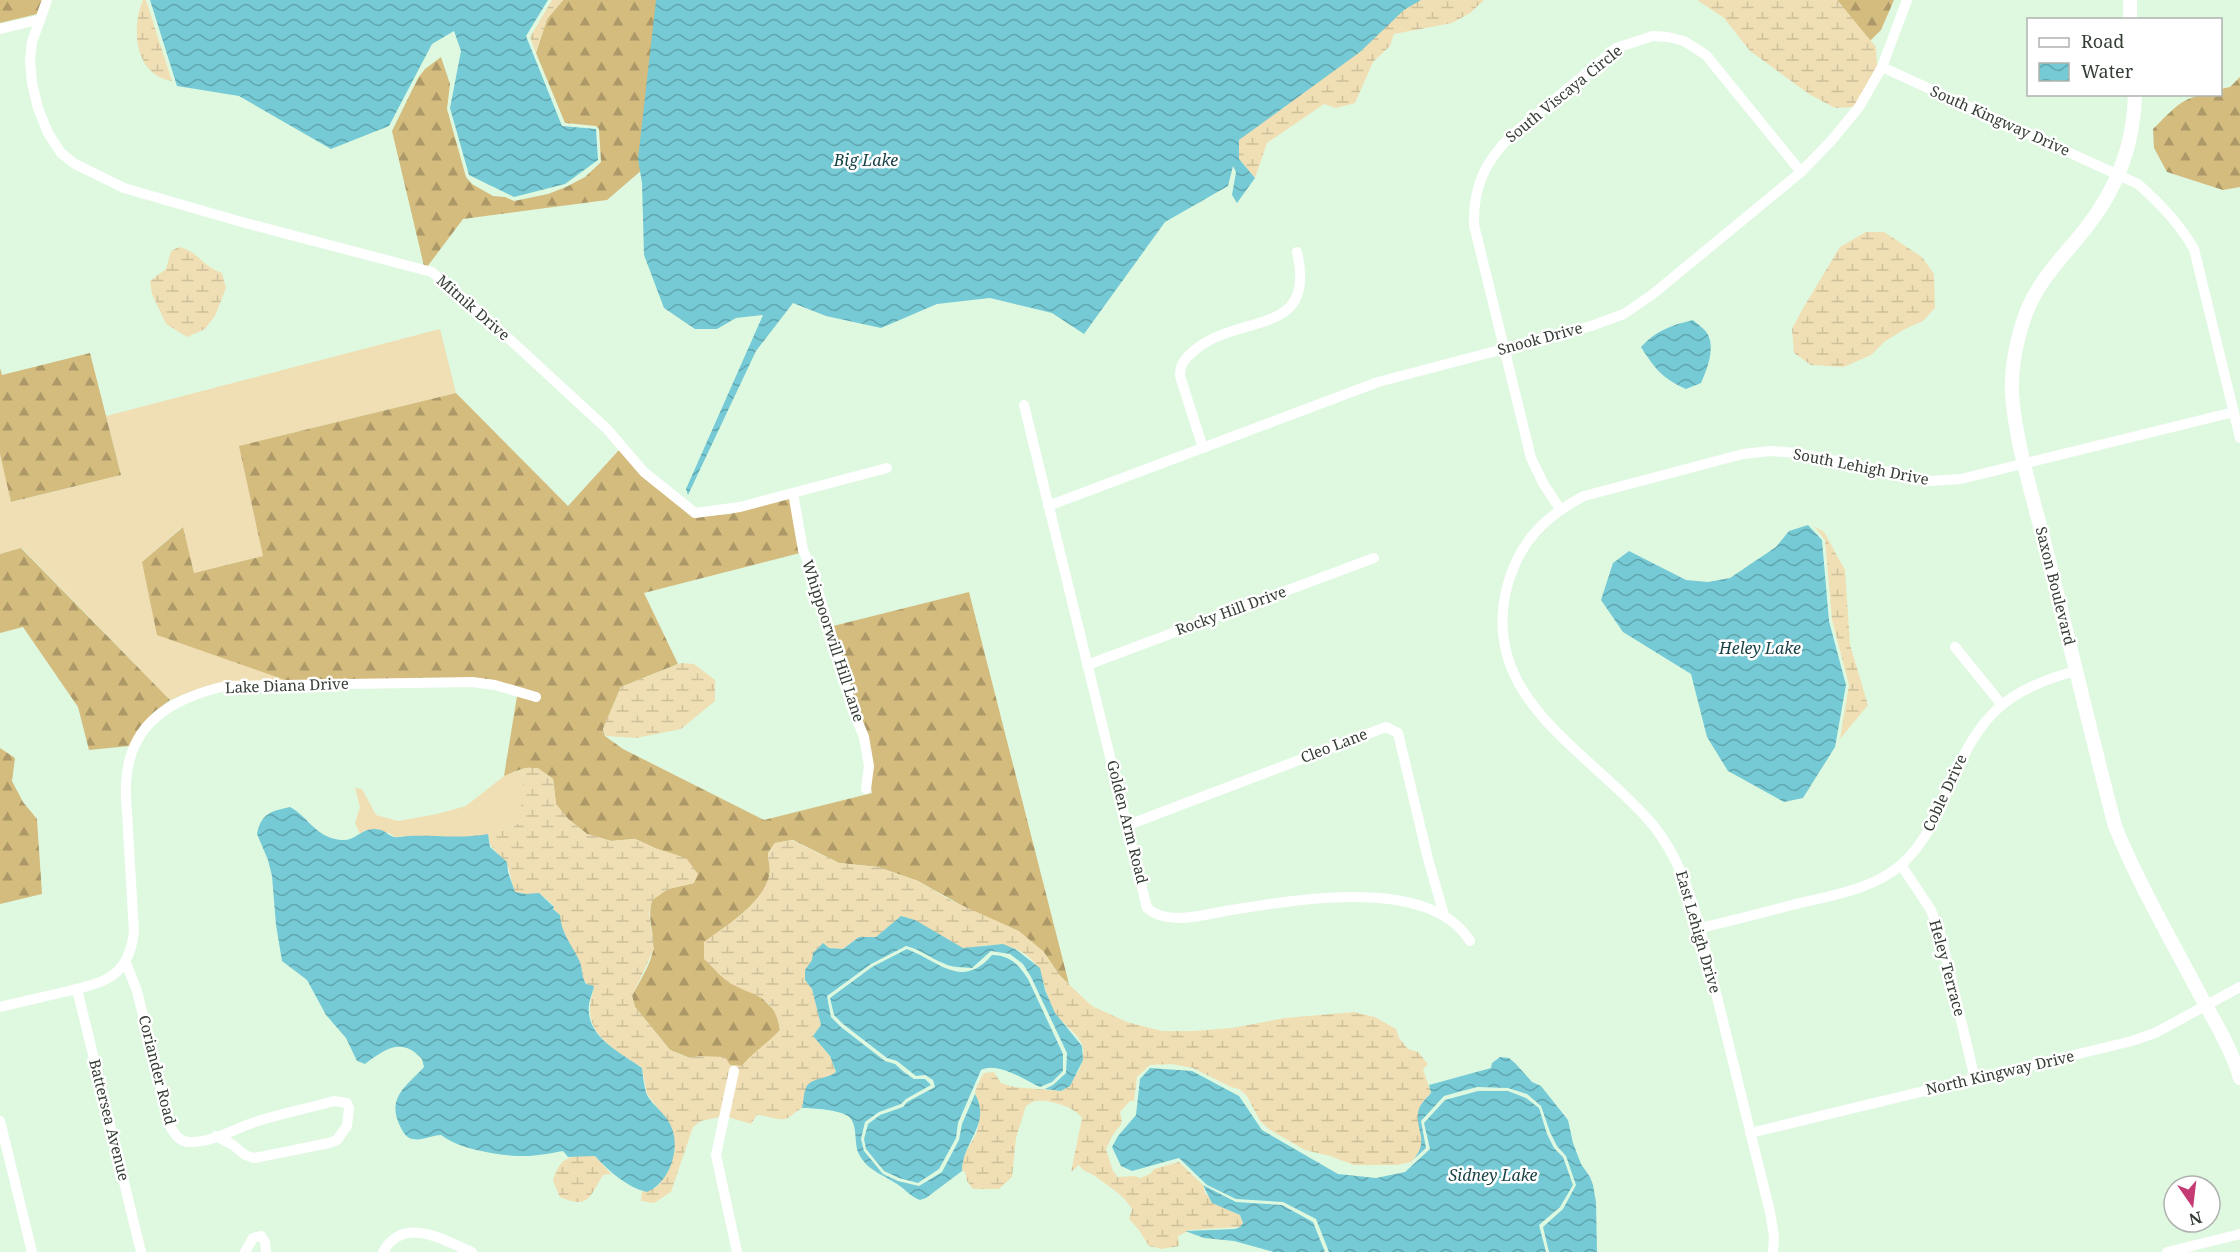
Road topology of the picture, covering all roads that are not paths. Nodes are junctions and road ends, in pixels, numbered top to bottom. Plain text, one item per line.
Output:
1 (47, 0) edge
2 (1907, 0) edge
3 (2130, 0) edge
4 (2130, 18) edge
5 (38, 20) junction
6 (0, 30) edge
7 (1882, 67) junction
8 (2135, 96) edge
9 (1801, 172) junction
10 (2118, 175) junction
11 (1297, 252) dead end
12 (1504, 349) junction
13 (1024, 405) dead end
14 (2234, 412) junction
15 (2240, 438) edge
16 (1203, 448) junction
17 (2025, 464) junction
18 (887, 468) dead end
19 (793, 493) junction
20 (1048, 506) junction
21 (1560, 509) junction
22 (1374, 558) dead end
23 (1955, 647) dead end
24 (1087, 665) junction
25 (2076, 671) junction
26 (536, 697) dead end
27 (2002, 705) junction
28 (866, 789) dead end
29 (1128, 825) junction
30 (1901, 864) junction
31 (1444, 915) junction
32 (1700, 928) junction
33 (1470, 941) dead end
34 (126, 963) junction
35 (2240, 987) edge
36 (77, 989) junction
37 (2206, 1005) junction
38 (0, 1007) edge
39 (734, 1071) dead end
40 (2240, 1078) edge
41 (1975, 1079) junction
42 (0, 1121) edge
43 (1750, 1133) junction
44 (216, 1136) junction
45 (2240, 1234) edge
46 (32, 1252) edge
47 (141, 1252) edge
48 (245, 1252) edge
49 (266, 1252) edge
50 (383, 1252) edge
51 (472, 1252) edge
52 (737, 1252) edge
53 (1773, 1252) edge
54 (2167, 1252) edge

1 - 5 street, Mitnik Drive
2 - 7 street, Snook Drive
3 - 4 main road
5 - 6 street
5 - 19 street, Mitnik Drive
7 - 9 street, Snook Drive
7 - 10 street, South Kingway Drive
8 - 10 main road, Saxon Boulevard
9 - 12 street, Snook Drive
9 - 12 street, South Viscaya Circle
10 - 14 street, South Kingway Drive
10 - 17 main road, Saxon Boulevard
11 - 16 street
12 - 16 street, Snook Drive
12 - 21 street
13 - 20 street, Golden Arm Road
14 - 15 street, South Kingway Drive
14 - 17 street, South Lehigh Drive
16 - 20 street, Snook Drive
17 - 21 street, South Lehigh Drive
17 - 25 main road, Saxon Boulevard
18 - 19 street, Mitnik Drive
19 - 28 street, Whippoorwill Hill Lane
20 - 24 street, Golden Arm Road
21 - 32 street, East Lehigh Drive
22 - 24 street, Rocky Hill Drive
23 - 27 street
24 - 29 street, Golden Arm Road
25 - 27 street, Coble Drive
25 - 37 main road, Saxon Boulevard
26 - 34 street, Lake Diana Drive
27 - 30 street, Coble Drive
29 - 31 street, Golden Arm Road
29 - 31 street, Cleo Lane
30 - 32 street, Coble Drive
30 - 41 street, Heley Terrace
31 - 33 street, Golden Arm Road
32 - 43 street, East Lehigh Drive
34 - 36 street
34 - 44 street, Coriander Road
35 - 37 street, North Kingway Drive
36 - 38 street
36 - 47 street, Battersea Avenue
37 - 40 main road, Saxon Boulevard
37 - 41 street, North Kingway Drive
39 - 52 street
41 - 43 street, North Kingway Drive
42 - 46 street
43 - 53 street, East Lehigh Drive
44 - 44 street, Coriander Road
45 - 54 street
48 - 49 street
50 - 51 street

